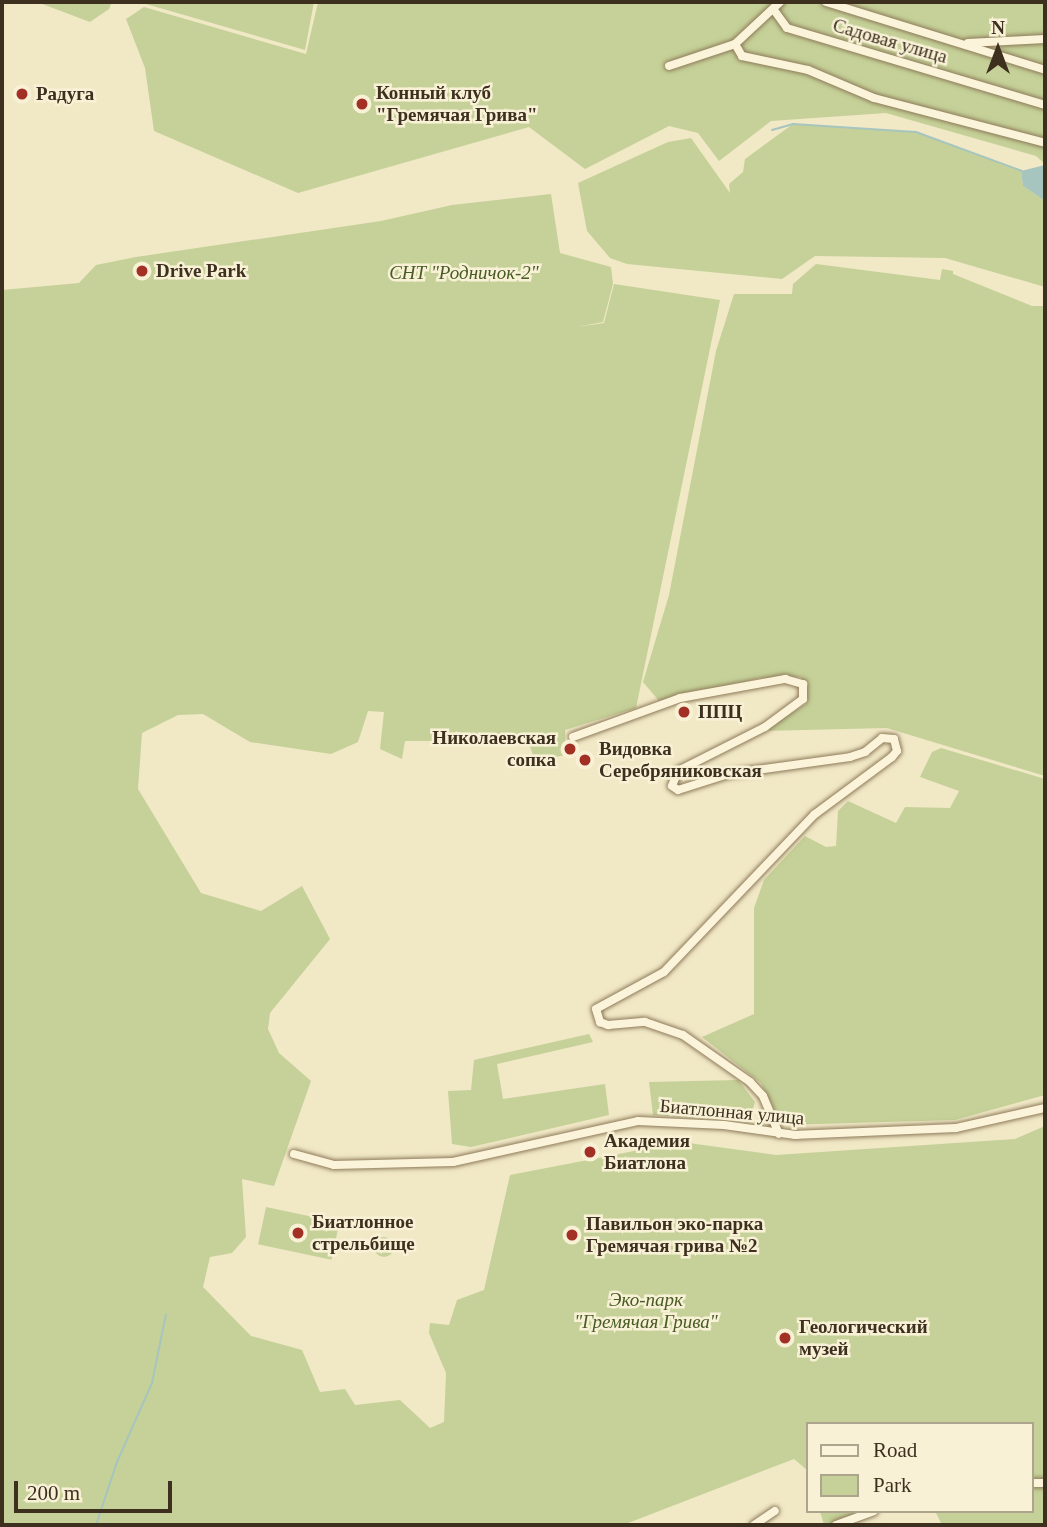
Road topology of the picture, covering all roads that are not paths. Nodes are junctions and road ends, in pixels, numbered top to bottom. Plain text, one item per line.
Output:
1 (780, 2) edge
2 (826, 2) edge
3 (774, 10) junction
4 (1045, 39) edge
5 (960, 43) junction
6 (735, 44) junction
7 (669, 66) dead end
8 (1045, 70) edge
9 (1045, 105) edge
10 (1045, 143) edge
11 (573, 737) dead end
12 (1045, 1108) edge
13 (779, 1134) junction
14 (294, 1154) dead end
15 (775, 1511) dead end
16 (869, 1513) edge
17 (758, 1525) edge
18 (836, 1525) edge

1 - 3 street
2 - 5 street
3 - 6 street
3 - 9 street, Садовая улица
4 - 5 street
5 - 8 street
6 - 7 street
6 - 10 street
11 - 13 street
12 - 13 street, Биатлонная улица
13 - 14 street, Биатлонная улица
15 - 17 street
16 - 18 street

